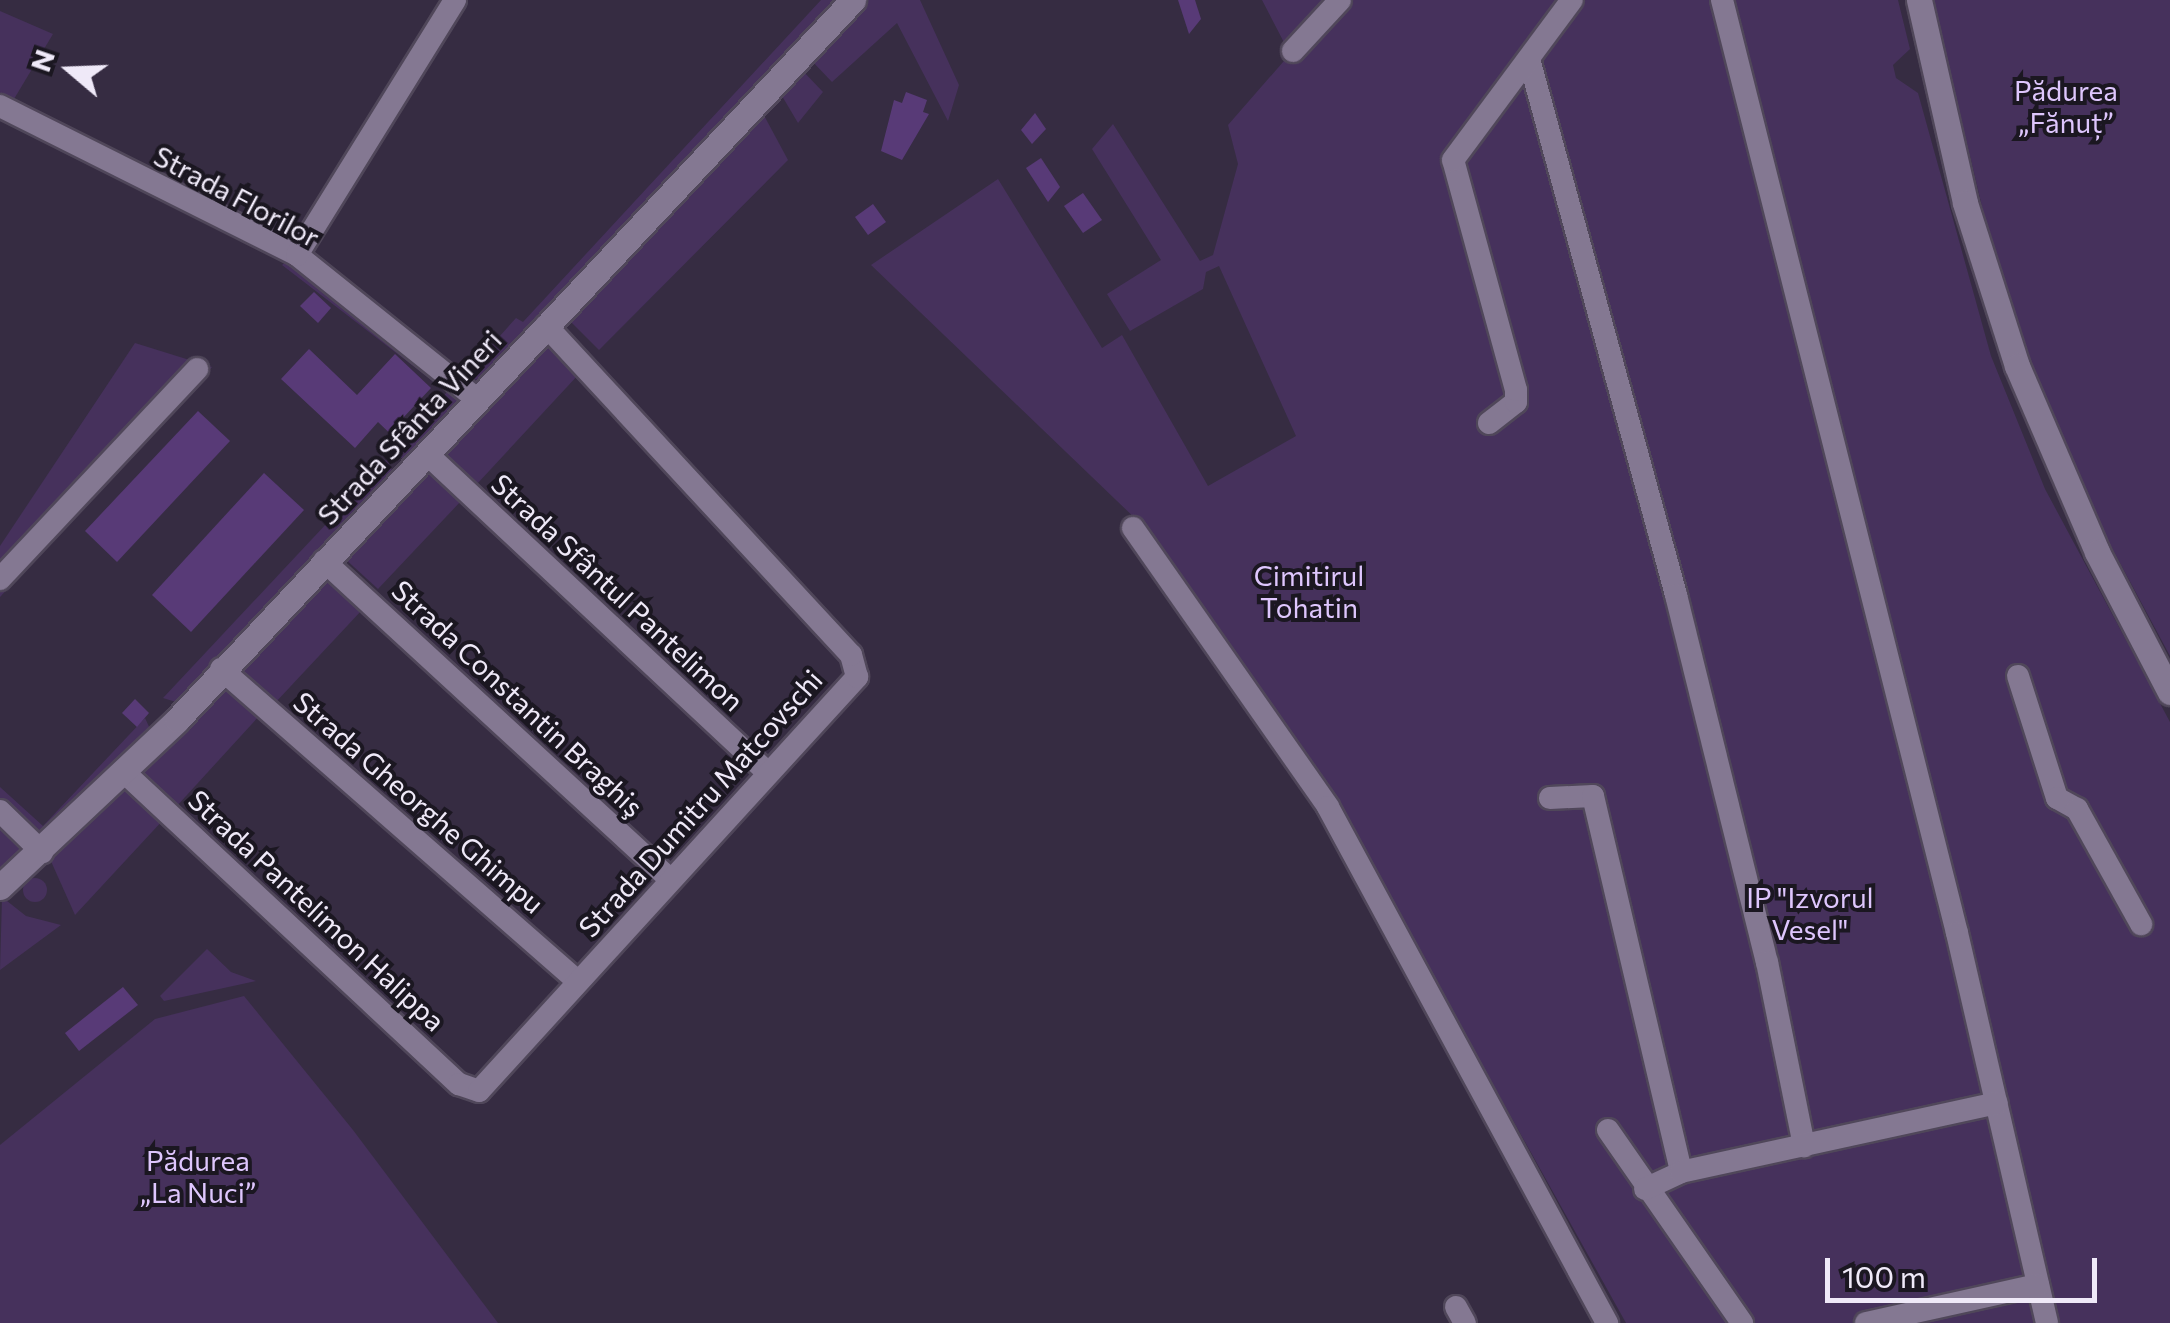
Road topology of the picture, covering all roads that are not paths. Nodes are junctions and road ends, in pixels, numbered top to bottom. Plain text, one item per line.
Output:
1 (455, 0) edge
2 (854, 0) edge
3 (1340, 0) edge
4 (1572, 0) edge
5 (1722, 0) edge
6 (1919, 0) edge
7 (1293, 51) dead end
8 (1529, 60) junction
9 (0, 106) edge
10 (297, 256) junction
11 (546, 326) junction
12 (197, 370) dead end
13 (478, 400) junction
14 (1489, 423) dead end
15 (427, 454) junction
16 (1133, 528) dead end
17 (324, 561) junction
18 (0, 579) edge
19 (221, 669) junction
20 (2018, 676) dead end
21 (2170, 692) edge
22 (124, 772) junction
23 (768, 773) junction
24 (1550, 798) dead end
25 (0, 811) edge
26 (42, 852) junction
27 (670, 880) junction
28 (0, 887) edge
29 (2140, 924) dead end
30 (578, 981) junction
31 (470, 1091) joint
32 (1997, 1102) junction
33 (1608, 1130) dead end
34 (1804, 1146) junction
35 (1681, 1172) junction
36 (1645, 1189) junction
37 (2038, 1285) junction
38 (1607, 1323) edge
39 (1742, 1323) edge
40 (1866, 1323) edge
41 (2047, 1323) edge

1 - 10 street
2 - 11 street, Strada Sfânta Vineri
3 - 7 street
4 - 8 street
5 - 32 street
6 - 21 street
8 - 14 street
8 - 34 street
9 - 10 street, Strada Florilor
10 - 13 street, Strada Florilor
11 - 13 street, Strada Sfânta Vineri
11 - 23 street, Strada Dumitru Matcovschi
12 - 18 street
13 - 15 street, Strada Sfânta Vineri
15 - 17 street, Strada Sfânta Vineri
15 - 23 street, Strada Sfântul Pantelimon
16 - 38 street
17 - 19 street, Strada Sfânta Vineri
17 - 27 street, Strada Constantin Braghiş
19 - 22 street, Strada Sfânta Vineri
19 - 30 street, Strada Gheorghe Ghimpu
20 - 29 street
22 - 26 street, Strada Sfânta Vineri
22 - 31 street, Strada Pantelimon Halippa
23 - 27 street, Strada Dumitru Matcovschi
24 - 35 street
25 - 26 street
26 - 28 street, Strada Sfânta Vineri
27 - 30 street, Strada Dumitru Matcovschi
30 - 31 street, Strada Dumitru Matcovschi
32 - 34 street
32 - 37 street
33 - 36 street
34 - 35 street
35 - 36 street
36 - 39 street
37 - 40 street
37 - 41 street

